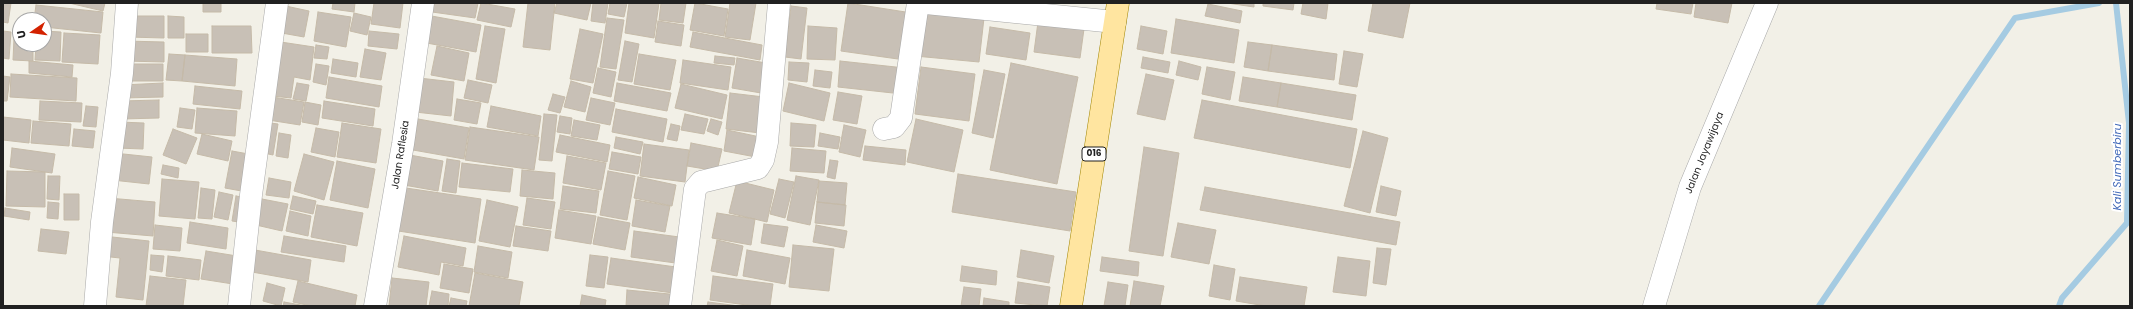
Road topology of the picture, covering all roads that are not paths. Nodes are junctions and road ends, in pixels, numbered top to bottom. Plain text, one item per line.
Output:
1 (127, 3) edge
2 (277, 3) edge
3 (423, 3) edge
4 (779, 3) edge
5 (918, 3) edge
6 (926, 3) edge
7 (1766, 3) edge
8 (1116, 13) edge
9 (884, 129) dead end
10 (95, 306) edge
11 (239, 306) edge
12 (375, 306) edge
13 (680, 306) edge
14 (1071, 306) edge
15 (1654, 306) edge

1 - 10 street
2 - 11 street
3 - 12 street, Jalan Raflesia
4 - 13 street
5 - 9 street
6 - 8 street
7 - 15 street, Jalan Jayawijaya
8 - 14 main road, 016

